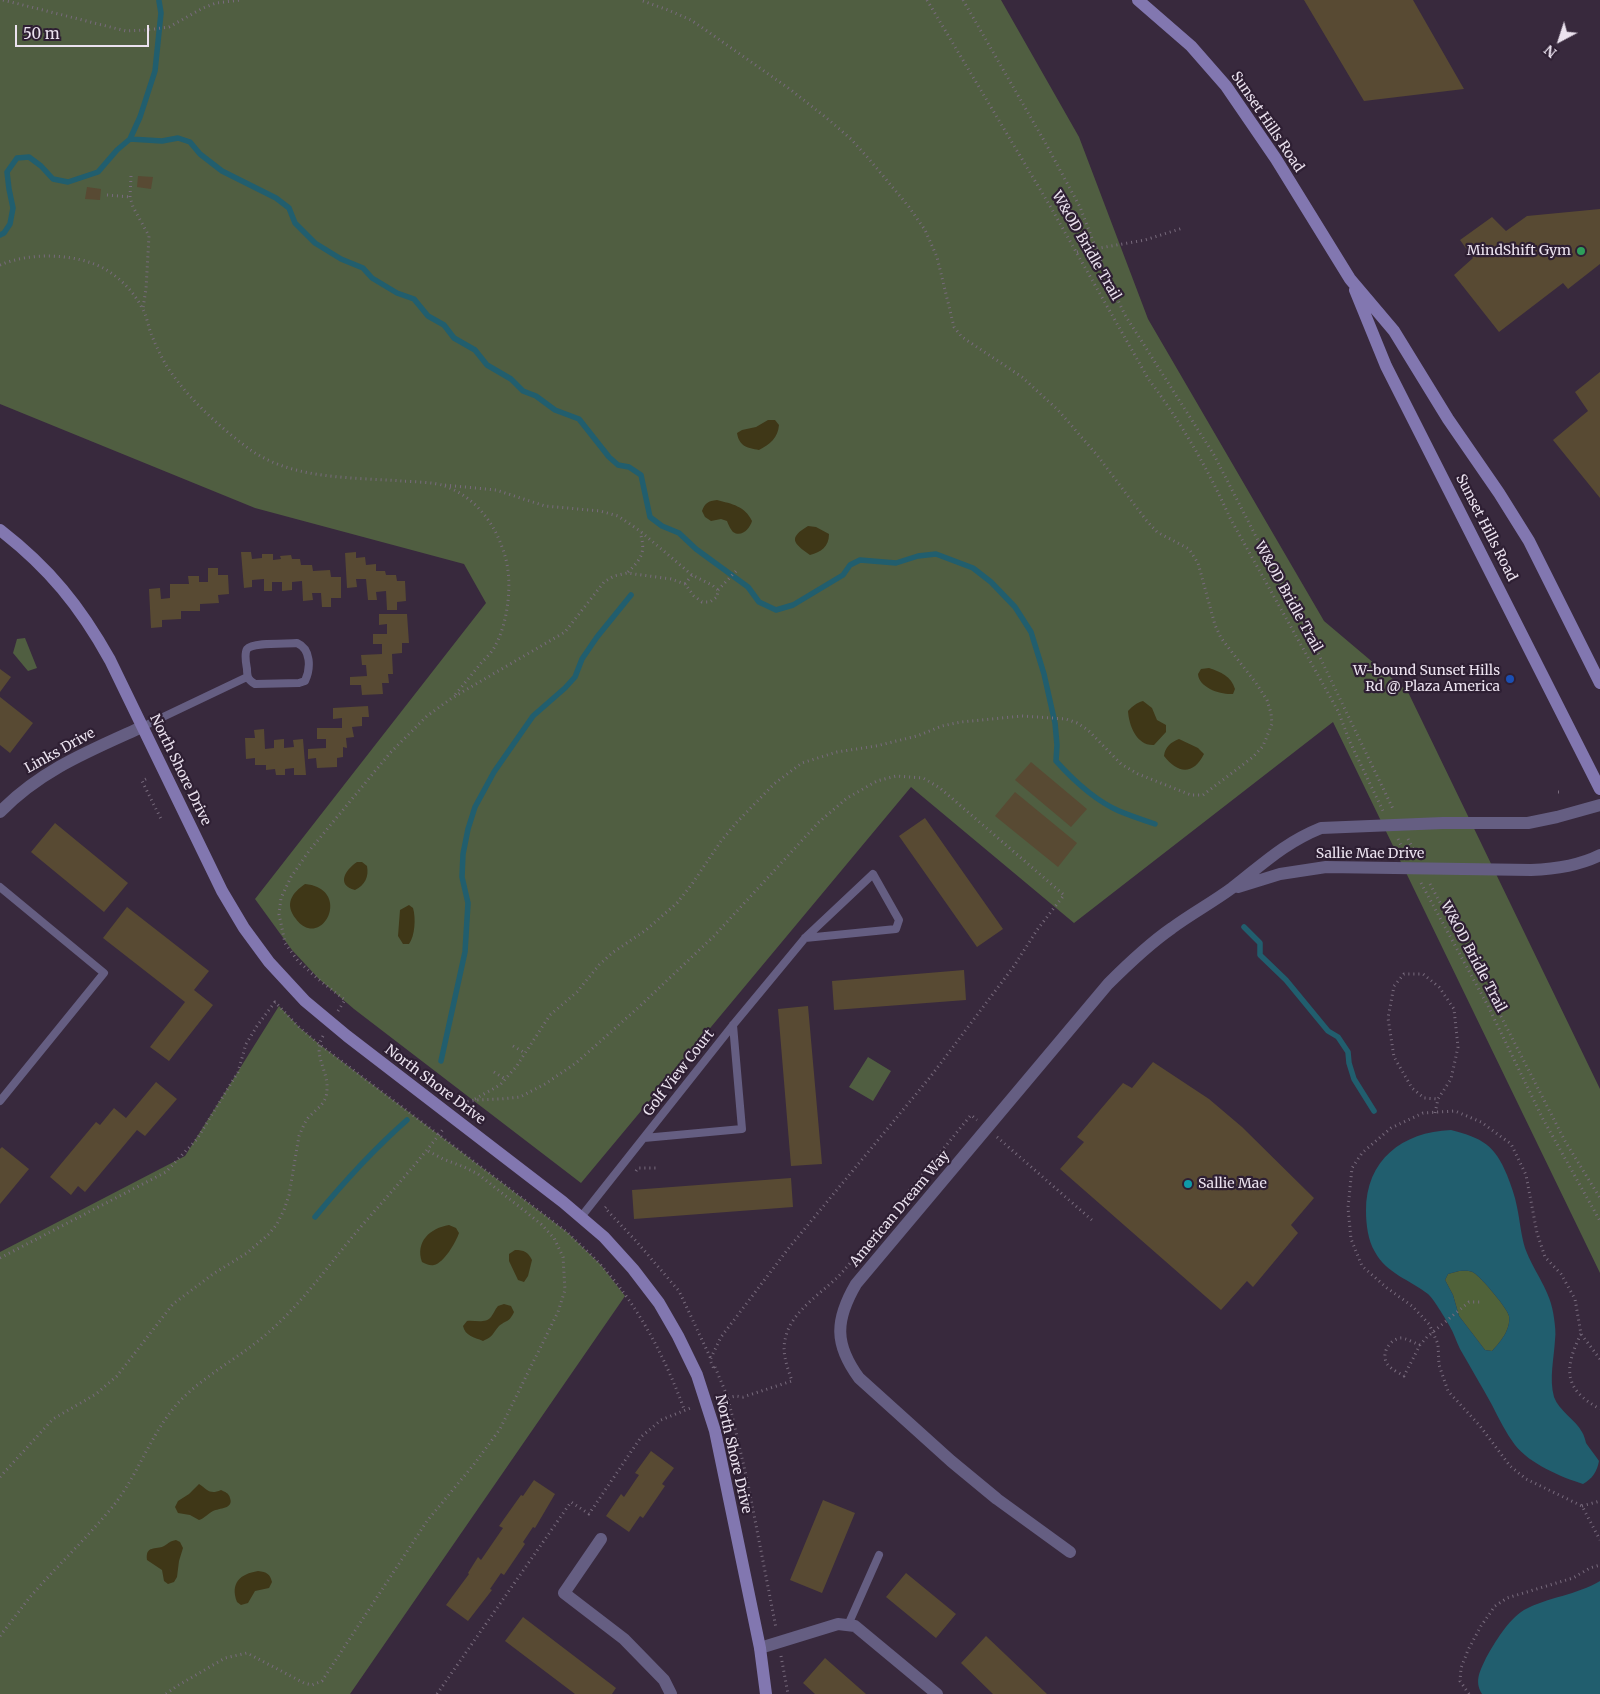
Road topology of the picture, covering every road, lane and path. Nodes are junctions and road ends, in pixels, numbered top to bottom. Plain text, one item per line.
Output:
1 (3, 0) edge
2 (242, 0) edge
3 (640, 0) edge
4 (927, 0) edge
5 (964, 0) edge
6 (1138, 0) edge
7 (131, 176) dead end
8 (107, 195) dead end
9 (130, 197) junction
10 (1183, 228) dead end
11 (1096, 248) junction
12 (1076, 252) junction
13 (0, 266) edge
14 (1350, 279) junction
15 (143, 308) junction
16 (444, 485) junction
17 (0, 530) edge
18 (640, 531) junction
19 (738, 569) dead end
20 (627, 573) junction
21 (692, 576) junction
22 (685, 584) junction
23 (718, 590) junction
24 (247, 677) junction
25 (1600, 683) edge
26 (452, 698) junction
27 (142, 727) junction
28 (146, 779) dead end
29 (1600, 789) edge
30 (1600, 805) edge
31 (0, 812) edge
32 (1395, 813) dead end
33 (161, 819) dead end
34 (1382, 822) junction
35 (1395, 834) dead end
36 (1408, 838) dead end
37 (1416, 856) dead end
38 (1600, 856) edge
39 (1409, 860) dead end
40 (1418, 878) dead end
41 (1429, 881) dead end
42 (0, 887) edge
43 (1231, 889) junction
44 (805, 938) junction
45 (345, 1000) dead end
46 (733, 1024) junction
47 (319, 1044) junction
48 (513, 1046) dead end
49 (525, 1052) junction
50 (494, 1072) dead end
51 (505, 1079) junction
52 (475, 1100) junction
53 (1438, 1100) junction
54 (0, 1101) edge
55 (461, 1106) dead end
56 (1435, 1112) junction
57 (971, 1115) dead end
58 (987, 1129) junction
59 (439, 1135) junction
60 (644, 1138) junction
61 (428, 1151) junction
62 (656, 1168) dead end
63 (632, 1175) dead end
64 (1600, 1198) edge
65 (610, 1202) dead end
66 (581, 1217) junction
67 (1093, 1221) dead end
68 (1600, 1221) edge
69 (0, 1258) edge
70 (1482, 1302) dead end
71 (1432, 1332) junction
72 (1581, 1334) junction
73 (1420, 1345) junction
74 (1600, 1359) edge
75 (714, 1369) dead end
76 (684, 1409) dead end
77 (1600, 1409) edge
78 (0, 1476) edge
79 (1600, 1501) edge
80 (1582, 1506) junction
81 (601, 1539) dead end
82 (1600, 1540) edge
83 (1070, 1552) dead end
84 (879, 1555) dead end
85 (1600, 1564) edge
86 (848, 1625) junction
87 (0, 1636) edge
88 (778, 1642) junction
89 (760, 1648) junction
90 (166, 1694) edge
91 (671, 1694) edge
92 (766, 1694) edge
93 (788, 1694) edge
94 (937, 1694) edge
95 (1469, 1694) edge

1 - 2 path
3 - 49 path
4 - 12 path, W&OD Bridle Trail
5 - 11 path
6 - 14 street, Sunset Hills Road
7 - 9 path
8 - 9 path
9 - 15 path
10 - 11 path
11 - 12 path
11 - 32 path
12 - 34 path, W&OD Bridle Trail
13 - 15 path
14 - 25 street, Sunset Hills Road
14 - 29 street, Sunset Hills Road
15 - 16 path
16 - 18 path
16 - 26 path
17 - 27 street, North Shore Drive
18 - 20 path
18 - 21 path
19 - 23 path
20 - 22 path
20 - 26 path
21 - 22 path
21 - 23 path
22 - 23 path
24 - 24 lane
24 - 27 lane
26 - 45 path
27 - 31 street, Links Drive
27 - 66 street, North Shore Drive
28 - 33 path
30 - 34 street, Sallie Mae Drive
34 - 43 street, Sallie Mae Drive
35 - 39 path
36 - 37 path
38 - 43 street, Sallie Mae Drive
40 - 68 path, W&OD Bridle Trail
41 - 64 path
42 - 54 lane
43 - 58 street, American Dream Way
44 - 44 lane, Golf View Court
44 - 46 lane, Golf View Court
46 - 60 lane, Golf View Court
46 - 60 lane, Golf View Court
47 - 59 path
47 - 69 path
47 - 78 path
48 - 49 path
49 - 51 path
50 - 51 path
51 - 52 path
52 - 55 path
52 - 75 path
53 - 53 path
53 - 56 path
56 - 71 path
56 - 72 path
57 - 58 path
58 - 67 path
58 - 83 street, American Dream Way
59 - 61 path
59 - 76 path
60 - 66 lane, Golf View Court
61 - 87 path
61 - 90 path
62 - 63 path
65 - 88 path
66 - 89 street, North Shore Drive
70 - 71 path
71 - 73 path
71 - 80 path
72 - 74 path
72 - 77 path
73 - 73 path
79 - 80 path
80 - 82 path
81 - 91 street
84 - 86 lane
85 - 95 path
86 - 88 street
86 - 94 street
88 - 89 street
88 - 93 path
89 - 92 street, North Shore Drive

